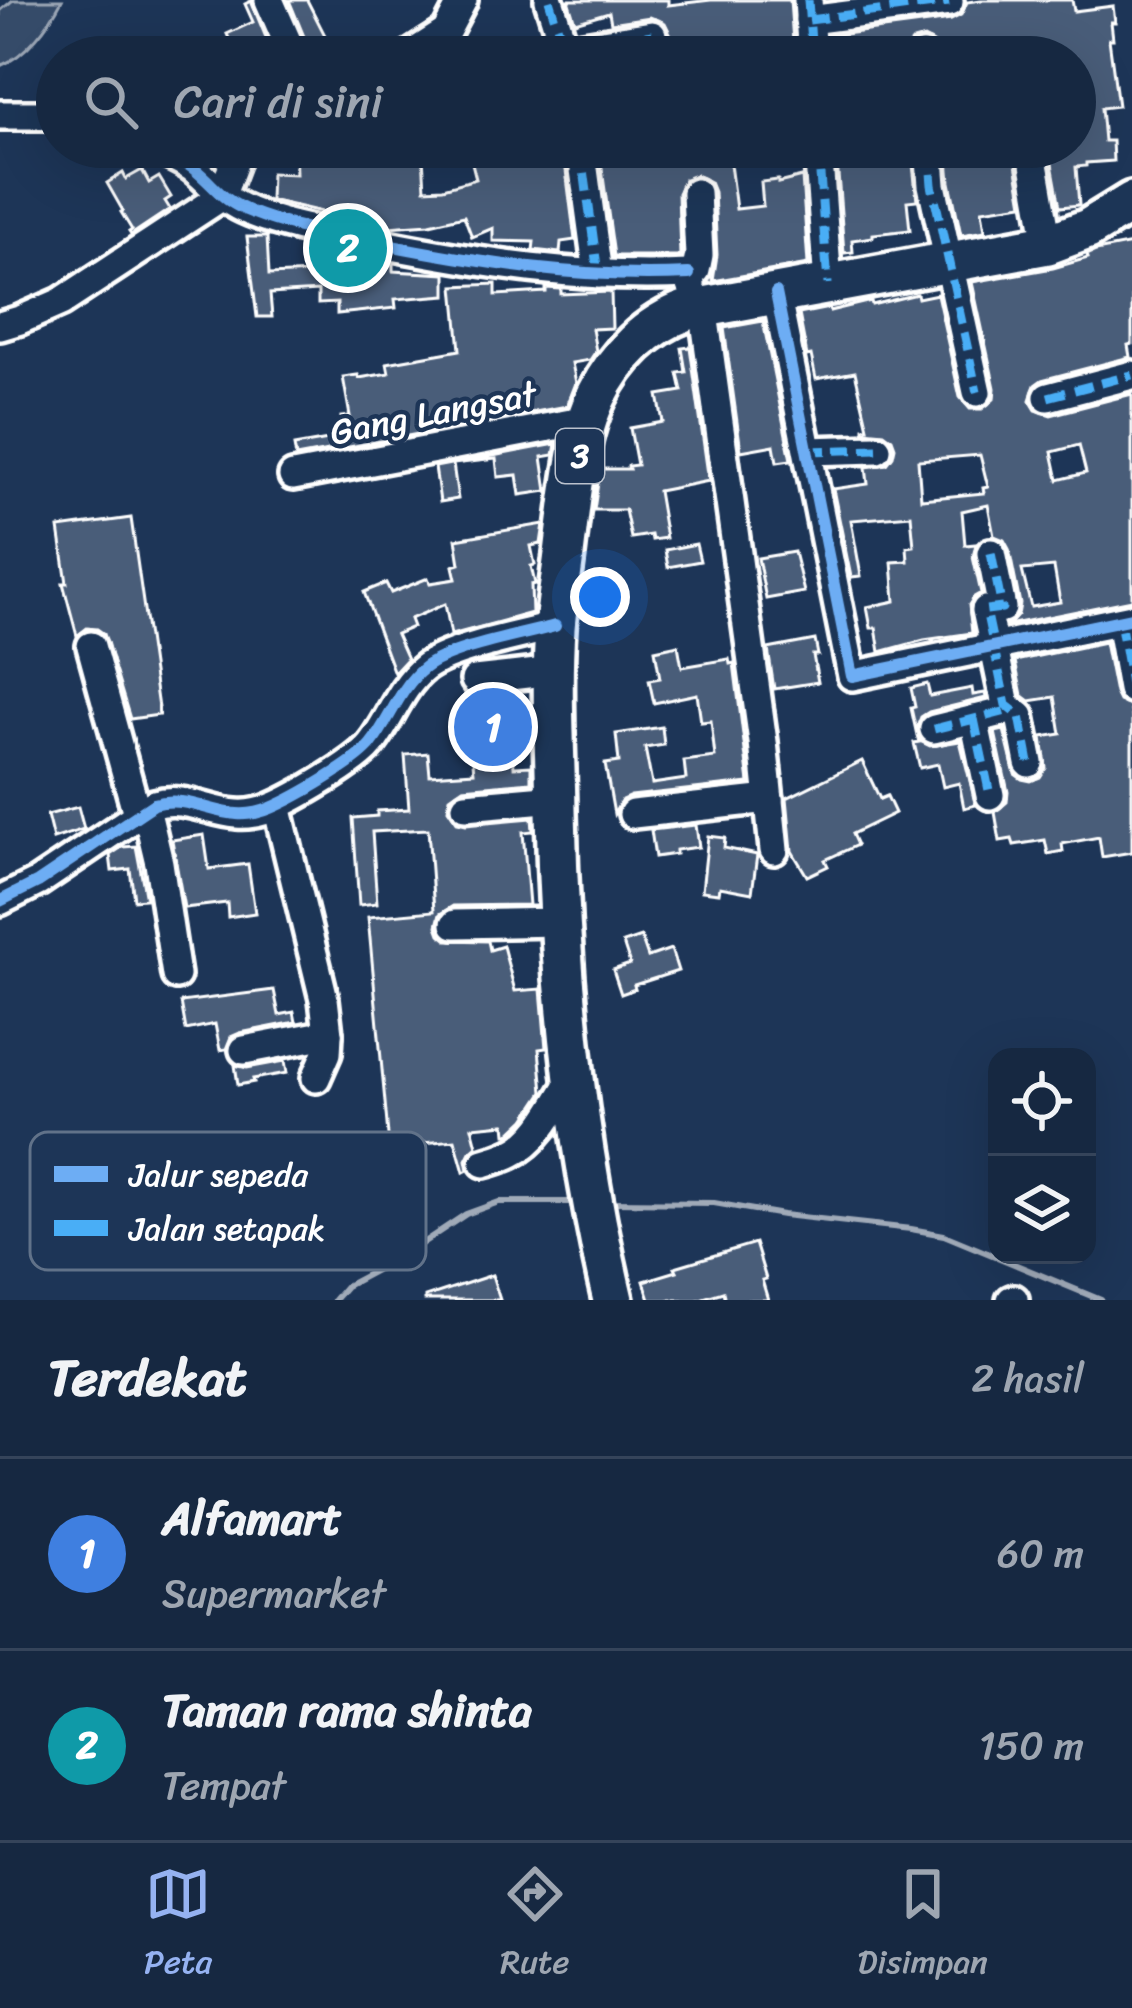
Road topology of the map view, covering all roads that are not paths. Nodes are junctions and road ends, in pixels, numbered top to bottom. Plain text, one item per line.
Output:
1 (269, 0) edge
2 (463, 0) edge
3 (549, 0) edge
4 (949, 2) edge
5 (809, 10) edge
6 (652, 35) dead end
7 (284, 36) edge
8 (440, 36) edge
9 (561, 36) edge
10 (647, 36) edge
11 (0, 115) edge
12 (36, 116) edge
13 (191, 168) edge
14 (232, 168) edge
15 (583, 168) edge
16 (820, 168) edge
17 (930, 168) edge
18 (1034, 168) edge
19 (696, 193) dead end
20 (221, 197) junction
21 (1132, 202) edge
22 (1048, 244) junction
23 (948, 262) junction
24 (598, 274) junction
25 (828, 284) junction
26 (776, 293) junction
27 (696, 296) junction
28 (0, 326) edge
29 (1132, 375) edge
30 (977, 392) dead end
31 (1048, 397) dead end
32 (586, 420) junction
33 (877, 449) dead end
34 (808, 451) junction
35 (293, 476) dead end
36 (991, 553) dead end
37 (1126, 619) edge
38 (555, 626) junction
39 (993, 645) junction
40 (91, 646) dead end
41 (554, 671) junction
42 (475, 680) dead end
43 (1132, 688) edge
44 (1011, 710) junction
45 (974, 719) junction
46 (934, 729) dead end
47 (1029, 763) dead end
48 (990, 795) dead end
49 (556, 798) junction
50 (769, 799) junction
51 (277, 806) junction
52 (466, 806) dead end
53 (141, 811) junction
54 (633, 814) dead end
55 (774, 850) dead end
56 (0, 901) edge
57 (558, 922) junction
58 (455, 924) dead end
59 (176, 975) dead end
60 (328, 1034) junction
61 (244, 1050) dead end
62 (316, 1078) dead end
63 (575, 1091) junction
64 (484, 1163) dead end
65 (613, 1300) edge

1 - 7 street
2 - 8 street
3 - 9 street
4 - 5 street
6 - 10 street
11 - 12 street
13 - 20 street
14 - 20 street
15 - 24 street
16 - 25 street
17 - 23 street
18 - 22 street
19 - 27 street
20 - 24 street
20 - 28 street
21 - 22 highway, 3
22 - 23 highway, 3
23 - 25 highway, 3
23 - 30 street
24 - 27 street
25 - 26 highway, 3
26 - 27 highway, 3
26 - 34 street
27 - 32 highway, 3
27 - 50 street
29 - 31 street
32 - 35 street, Gang Langsat
32 - 38 highway, 3
33 - 34 street
34 - 39 street
36 - 39 street
37 - 39 street
37 - 43 street
38 - 41 highway, 3
38 - 51 street
39 - 44 street
40 - 53 street
41 - 42 street
41 - 49 highway, 3
44 - 45 street
44 - 47 street
45 - 46 street
45 - 48 street
49 - 52 street
49 - 57 highway, 3
50 - 54 street
50 - 55 street
51 - 53 street
51 - 60 street
53 - 56 street
53 - 59 street
57 - 58 street
57 - 63 highway, 3
60 - 61 street
60 - 62 street
63 - 64 street
63 - 65 highway, 3

